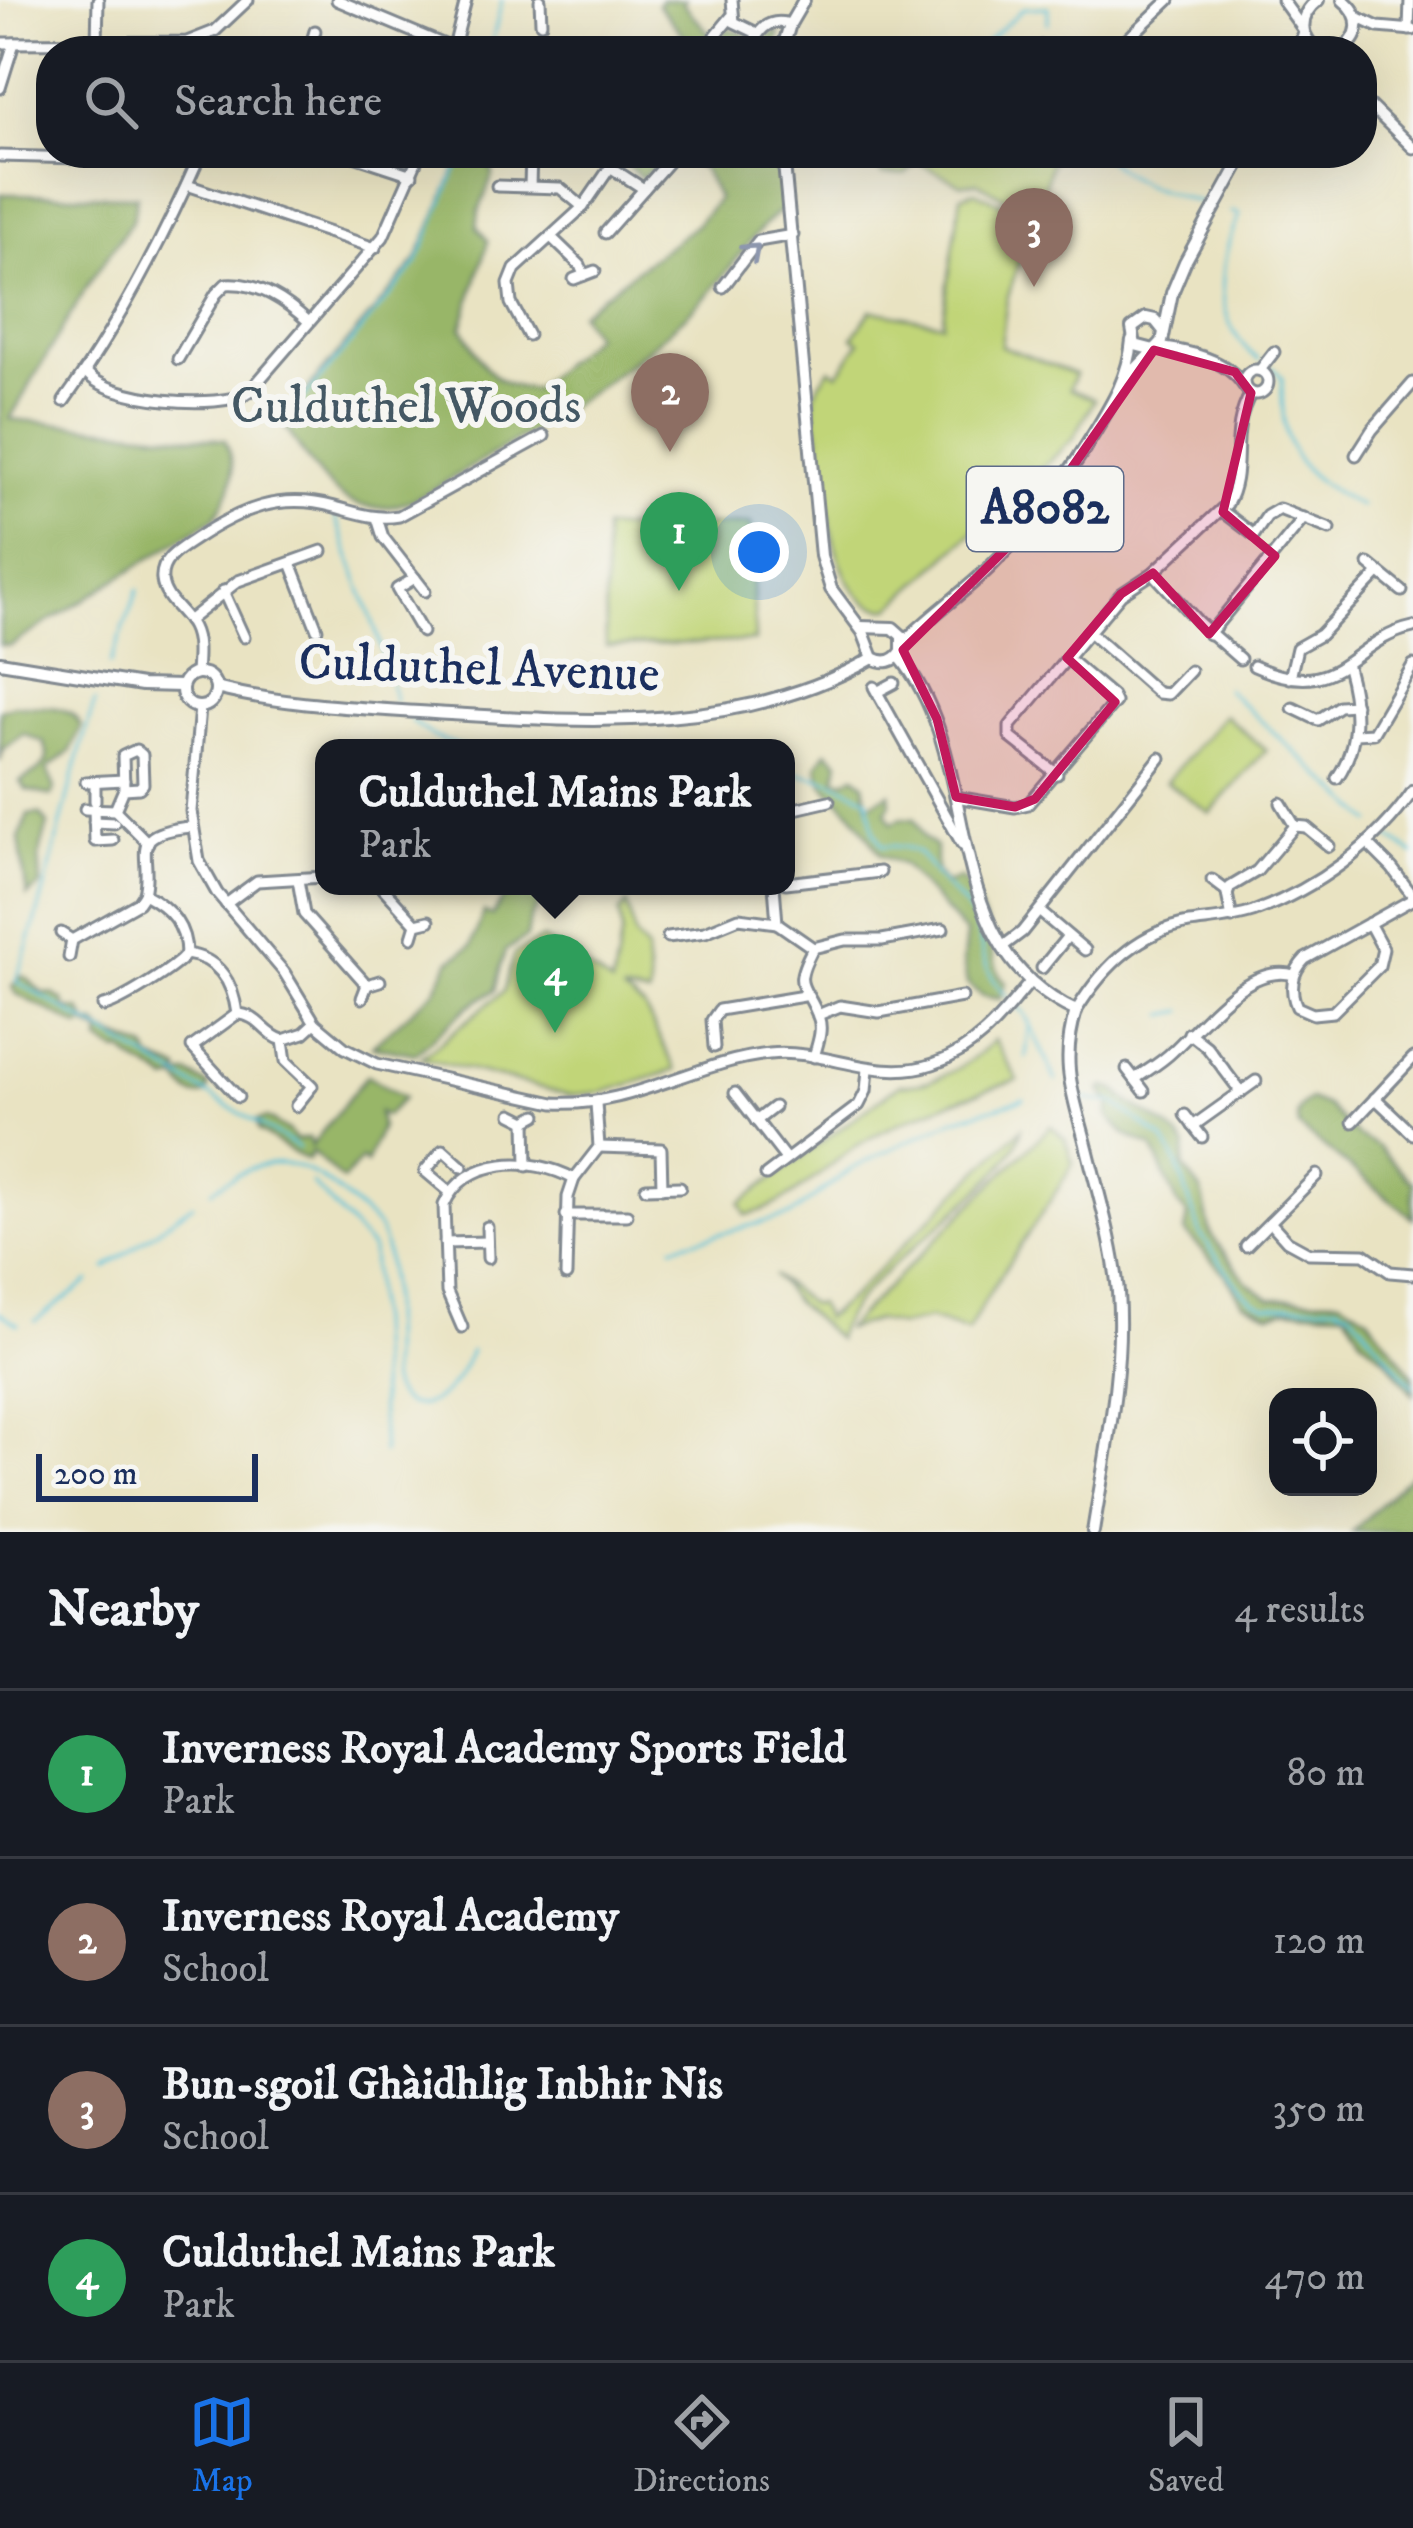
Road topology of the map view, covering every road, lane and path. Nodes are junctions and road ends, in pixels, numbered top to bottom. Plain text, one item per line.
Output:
1 (98, 0) edge
2 (248, 0) edge
3 (337, 0) edge
4 (466, 0) edge
5 (540, 0) edge
6 (731, 0) edge
7 (804, 0) edge
8 (1169, 0) edge
9 (1283, 0) edge
10 (1410, 0) edge
11 (1347, 1) edge
12 (1316, 2) edge
13 (555, 16) dead end
14 (731, 17) junction
15 (1357, 17) junction
16 (790, 24) junction
17 (1378, 27) junction
18 (1411, 30) edge
19 (1303, 31) junction
20 (315, 32) dead end
21 (758, 33) junction
22 (1133, 33) junction
23 (716, 35) dead end
24 (97, 36) edge
25 (204, 36) edge
26 (314, 36) edge
27 (421, 36) edge
28 (457, 36) edge
29 (756, 36) edge
30 (786, 36) edge
31 (1130, 36) edge
32 (1136, 36) edge
33 (1302, 36) edge
34 (1308, 36) edge
35 (1351, 36) edge
36 (1364, 36) edge
37 (0, 43) edge
38 (14, 43) junction
39 (36, 43) edge
40 (0, 88) edge
41 (1377, 113) edge
42 (1413, 148) edge
43 (0, 155) edge
44 (36, 155) edge
45 (194, 168) edge
46 (390, 168) edge
47 (415, 168) edge
48 (531, 168) edge
49 (663, 168) edge
50 (785, 168) edge
51 (1237, 168) edge
52 (613, 169) joint
53 (412, 175) junction
54 (187, 185) junction
55 (497, 186) dead end
56 (530, 186) junction
57 (644, 189) junction
58 (583, 207) junction
59 (605, 233) dead end
60 (793, 235) junction
61 (550, 237) junction
62 (375, 248) junction
63 (585, 275) dead end
64 (723, 286) dead end
65 (1172, 293) junction
66 (1146, 318) junction
67 (309, 322) junction
68 (528, 335) dead end
69 (1132, 340) junction
70 (1160, 341) junction
71 (1274, 352) dead end
72 (178, 359) dead end
73 (1256, 370) junction
74 (1235, 372) junction
75 (87, 373) junction
76 (1124, 382) junction
77 (1413, 383) edge
78 (1248, 390) junction
79 (64, 401) dead end
80 (544, 436) dead end
81 (1356, 455) dead end
82 (1221, 511) junction
83 (377, 518) junction
84 (1304, 518) junction
85 (1330, 529) dead end
86 (1254, 535) junction
87 (322, 551) dead end
88 (1275, 556) junction
89 (291, 563) junction
90 (1369, 564) dead end
91 (1153, 573) junction
92 (1379, 573) junction
93 (415, 578) junction
94 (223, 591) junction
95 (425, 591) dead end
96 (1402, 592) dead end
97 (934, 611) junction
98 (188, 621) junction
99 (860, 627) junction
100 (878, 628) junction
101 (893, 628) junction
102 (1413, 628) edge
103 (316, 629) dead end
104 (422, 632) dead end
105 (1089, 632) junction
106 (1209, 634) junction
107 (244, 637) dead end
108 (868, 642) junction
109 (904, 642) junction
110 (899, 656) junction
111 (873, 658) junction
112 (1067, 658) junction
113 (1240, 659) dead end
114 (0, 662) edge
115 (1413, 665) edge
116 (1254, 666) dead end
117 (1347, 667) junction
118 (1190, 671) dead end
119 (196, 673) junction
120 (1290, 678) junction
121 (894, 683) dead end
122 (182, 686) junction
123 (216, 688) junction
124 (1355, 705) junction
125 (200, 707) junction
126 (1293, 707) dead end
127 (1355, 734) junction
128 (1160, 758) dead end
129 (1150, 771) junction
130 (1057, 774) junction
131 (1160, 778) dead end
132 (1337, 778) dead end
133 (1413, 791) edge
134 (956, 797) junction
135 (830, 802) dead end
136 (1281, 803) dead end
137 (92, 806) junction
138 (795, 809) edge
139 (115, 810) junction
140 (94, 822) junction
141 (114, 823) dead end
142 (191, 826) junction
143 (1295, 826) junction
144 (113, 840) dead end
145 (148, 843) junction
146 (1368, 844) junction
147 (963, 846) junction
148 (1329, 846) dead end
149 (880, 872) dead end
150 (315, 878) edge
151 (298, 880) junction
152 (1212, 880) dead end
153 (795, 882) edge
154 (1228, 892) junction
155 (144, 894) junction
156 (389, 895) edge
157 (775, 895) edge
158 (1413, 897) edge
159 (226, 904) junction
160 (1039, 911) junction
161 (1232, 918) junction
162 (429, 921) dead end
163 (777, 923) junction
164 (1369, 923) junction
165 (416, 924) junction
166 (943, 929) dead end
167 (61, 933) dead end
168 (1068, 936) junction
169 (412, 937) dead end
170 (668, 937) dead end
171 (72, 940) junction
172 (1001, 947) junction
173 (813, 948) junction
174 (1085, 950) dead end
175 (186, 954) junction
176 (69, 957) dead end
177 (1042, 968) dead end
178 (1294, 975) junction
179 (380, 981) dead end
180 (1030, 982) junction
181 (367, 985) junction
182 (805, 996) junction
183 (962, 997) dead end
184 (362, 998) dead end
185 (1076, 1011) junction
186 (237, 1013) junction
187 (818, 1015) junction
188 (119, 1022) dead end
189 (315, 1023) junction
190 (1190, 1033) junction
191 (284, 1040) junction
192 (192, 1047) junction
193 (714, 1047) dead end
194 (177, 1053) dead end
195 (814, 1057) junction
196 (1413, 1058) edge
197 (868, 1069) junction
198 (1127, 1069) dead end
199 (1136, 1079) junction
200 (1256, 1082) dead end
201 (1144, 1091) dead end
202 (1241, 1092) junction
203 (735, 1093) dead end
204 (238, 1097) dead end
205 (1375, 1098) junction
206 (596, 1103) junction
207 (296, 1106) dead end
208 (774, 1107) dead end
209 (512, 1114) dead end
210 (1185, 1115) dead end
211 (756, 1120) junction
212 (1353, 1122) dead end
213 (1193, 1126) junction
214 (1413, 1135) edge
215 (661, 1136) dead end
216 (1202, 1137) dead end
217 (599, 1147) junction
218 (661, 1149) junction
219 (786, 1160) junction
220 (527, 1166) junction
221 (462, 1167) dead end
222 (766, 1175) dead end
223 (1317, 1175) dead end
224 (574, 1179) junction
225 (680, 1187) dead end
226 (646, 1188) dead end
227 (662, 1188) junction
228 (450, 1192) junction
229 (566, 1215) junction
230 (610, 1215) junction
231 (627, 1215) dead end
232 (1270, 1222) junction
233 (487, 1227) dead end
234 (610, 1229) dead end
235 (488, 1242) junction
236 (445, 1243) junction
237 (1246, 1246) dead end
238 (565, 1249) junction
239 (549, 1250) dead end
240 (488, 1258) dead end
241 (1413, 1274) edge
242 (566, 1275) dead end
243 (470, 1311) dead end
244 (1093, 1532) edge

1 - 24 street
2 - 25 street
3 - 27 street
4 - 28 street
5 - 13 street
6 - 14 street
7 - 16 main road
8 - 22 street
9 - 12 street
9 - 19 street
10 - 18 street
11 - 15 main road
12 - 19 main road
14 - 21 street
14 - 23 street
15 - 17 street
15 - 35 main road
16 - 21 street
16 - 30 main road
17 - 18 street
17 - 36 street
19 - 33 main road
19 - 34 main road
20 - 26 street
21 - 29 street
22 - 31 street
22 - 32 street
37 - 38 street
38 - 39 street
38 - 40 street
41 - 42 street
43 - 44 street
45 - 54 street
46 - 53 street
47 - 53 street
48 - 56 street
49 - 57 street
50 - 60 main road
51 - 65 main road, A8082
52 - 57 street
52 - 58 street
53 - 62 street
54 - 62 street
54 - 75 street
55 - 56 street
56 - 58 street
57 - 59 street
58 - 61 street
64 -> 60 street
60 - 99 main road
61 - 63 street
61 - 68 street
62 - 67 street
65 - 66 main road, A8082
65 - 70 main road, A8082
66 - 69 main road, A8082
66 - 70 main road
67 - 72 street
67 - 75 street
69 - 70 main road
69 - 76 main road, A8082
70 - 74 street
70 - 76 main road, A8082
71 - 73 street
73 - 74 street
73 - 78 street
73 - 78 street
74 - 78 street
75 - 79 street
76 - 97 main road, A8082
77 - 81 street
78 - 82 street
80 - 83 street
82 - 86 street
82 - 91 street
83 - 93 street
83 - 98 street
84 - 85 street
84 - 86 street
84 - 88 street
86 - 88 street
87 - 89 street, Culduthel Avenue
88 - 106 street
89 - 94 street, Culduthel Avenue
89 - 103 street, Culduthel Avenue
90 - 92 street
91 - 105 street
91 - 106 street
92 - 96 street
92 - 120 street
93 - 95 street
93 - 104 street
94 - 98 street, Culduthel Avenue
94 - 107 street, Culduthel Avenue
97 - 101 main road, A8082
97 - 109 main road, A8082
98 - 119 street
99 - 100 main road
99 - 108 main road
100 - 101 main road, A8082
100 - 108 main road
101 - 109 main road
102 - 117 street
105 - 112 street
105 - 118 street
106 - 113 street
108 - 111 main road
109 - 110 main road, A8082
110 - 111 main road
110 - 134 main road
111 - 123 main road, Culduthel Avenue
112 - 130 street
112 - 130 street
114 - 122 main road
115 - 127 street
116 - 120 street
117 - 120 street
117 - 124 street
119 - 122 main road
119 - 123 main road, Culduthel Avenue
121 - 147 street
122 - 125 main road
123 - 125 main road
124 - 126 street
124 - 127 street
125 - 142 street
127 - 132 street
128 - 129 street
129 - 131 street
129 - 160 street
130 - 134 street
133 - 146 street
134 - 147 main road
135 - 138 street
136 - 143 street
137 - 139 street
137 - 139 street
137 - 140 street
139 - 145 street
140 - 141 street
140 - 144 street
142 - 145 street
142 - 159 street
143 - 148 street
143 - 154 street
145 - 155 street
146 - 158 street
146 - 161 street
147 - 172 main road
149 - 153 street
150 - 151 street
151 - 159 street
151 - 181 street
152 - 154 street
154 - 161 street
155 - 171 street
155 - 175 street
156 - 165 street
157 - 163 street
158 - 164 street
159 - 189 street
160 - 168 street
160 - 172 street
161 - 185 street
162 - 165 street
163 - 170 street
163 - 173 street
164 - 178 street
164 - 178 street
165 - 169 street
166 - 173 street
167 - 171 street
168 - 174 street
168 - 177 street
171 - 176 street
172 - 180 main road
173 - 182 street
175 - 186 street
175 - 188 street
178 - 190 street
179 - 181 street
180 - 185 main road
180 - 197 street
181 - 184 street
182 - 187 street
182 - 193 street
183 - 187 street
185 - 244 main road
186 - 191 street
186 - 192 street
187 - 195 street
189 - 191 street
189 - 206 street
190 - 199 street
190 - 202 street
191 - 207 street
192 - 194 street
192 - 204 street
195 - 197 street
195 - 206 street
196 - 205 street
197 - 219 street
198 - 199 street
199 - 201 street
200 - 202 street
202 - 213 street
203 - 211 street
205 - 212 street
205 - 214 street
206 - 217 street
208 - 211 street
209 - 220 street
210 - 213 street
211 - 219 street
213 - 216 street
215 - 218 street
217 - 218 street
217 - 224 street
218 - 227 street
219 - 222 street
220 - 224 street
220 - 228 street
221 - 228 street
223 - 232 street
224 - 229 street
225 - 227 street
226 - 227 street
228 - 236 street
229 - 230 street
229 - 238 street
230 - 231 street
230 - 234 street
232 - 237 street
232 - 241 street
233 - 235 street
235 - 236 street
235 - 240 street
236 - 243 street
238 - 239 street
238 - 242 street

